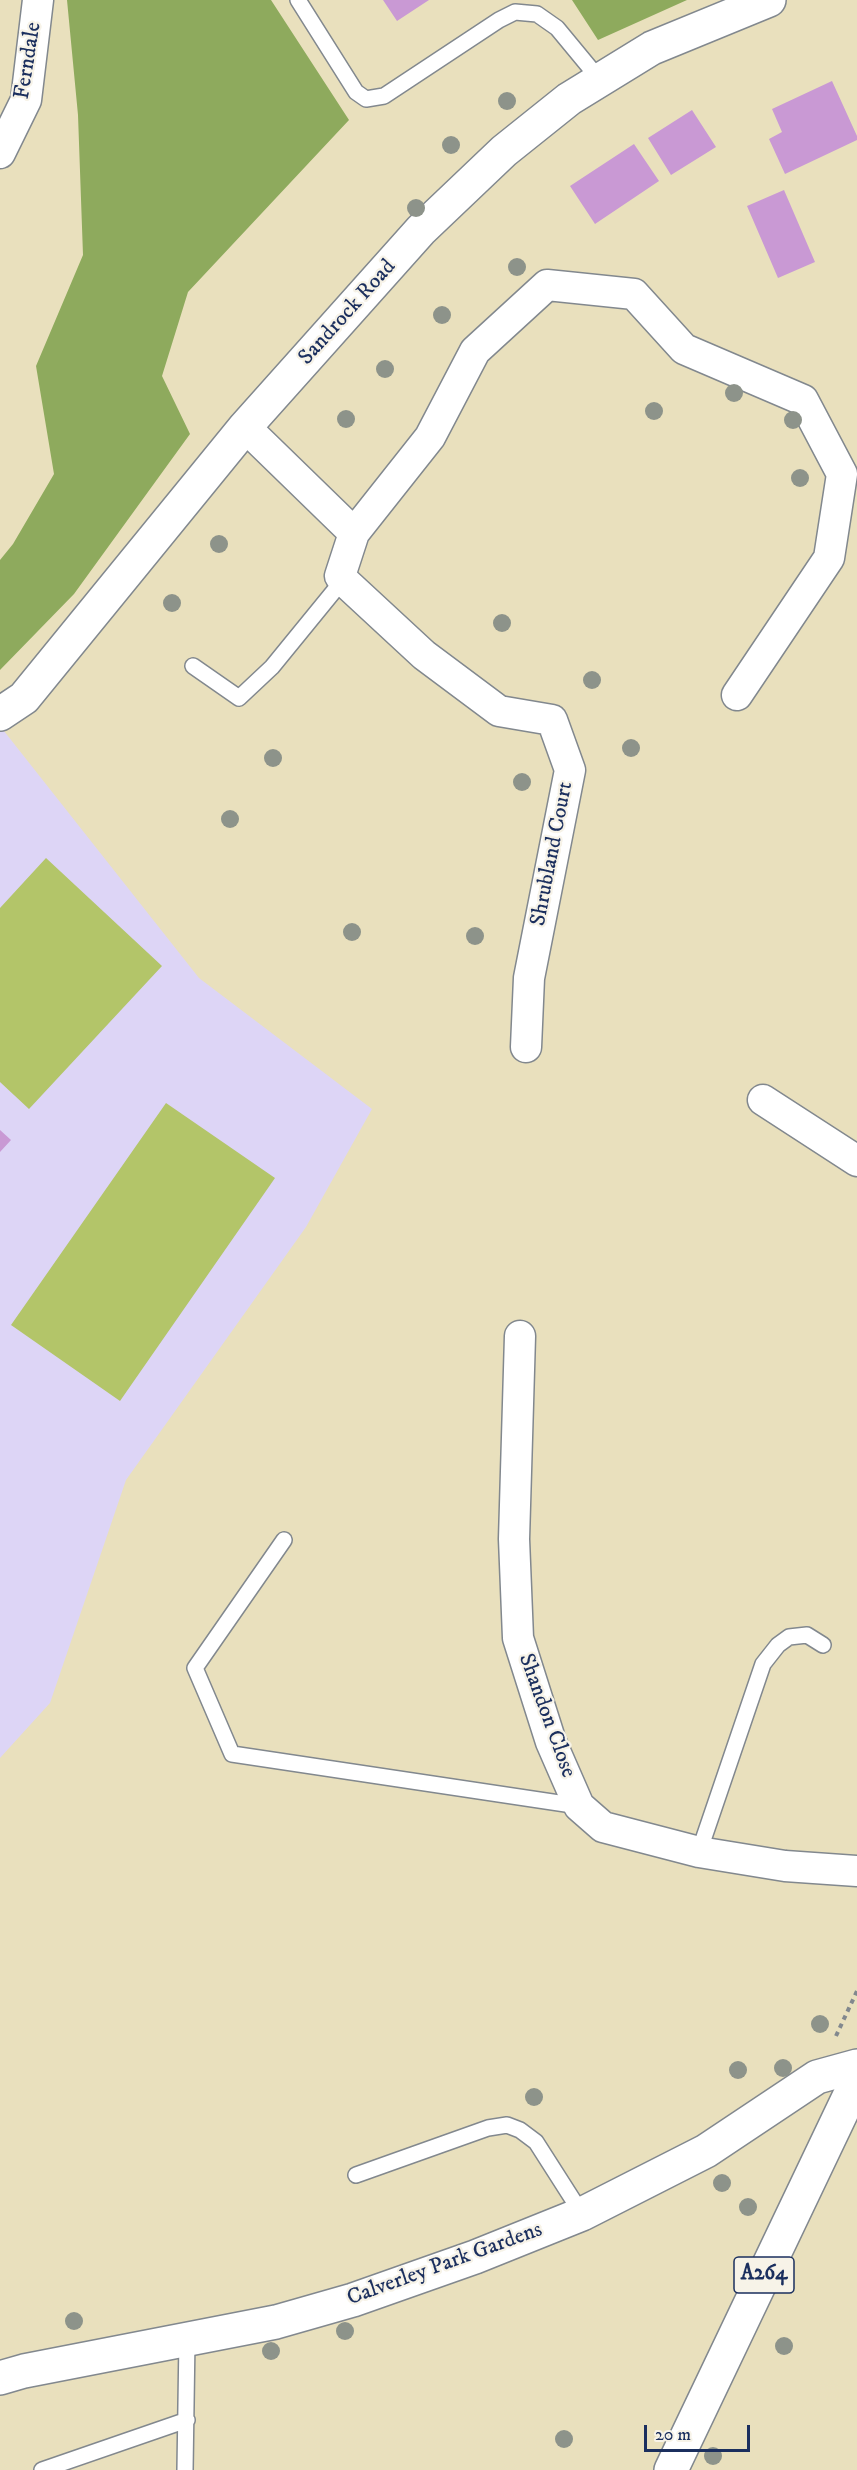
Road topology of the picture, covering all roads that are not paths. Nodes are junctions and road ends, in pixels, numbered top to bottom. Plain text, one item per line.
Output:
1 (38, 0) edge
2 (298, 0) edge
3 (769, 0) edge
4 (600, 80) junction
5 (13, 98) edge
6 (0, 153) edge
7 (245, 427) junction
8 (354, 534) junction
9 (343, 580) junction
10 (193, 666) dead end
11 (737, 695) dead end
12 (0, 714) edge
13 (526, 1047) dead end
14 (763, 1100) dead end
15 (857, 1161) edge
16 (520, 1336) dead end
17 (284, 1540) dead end
18 (823, 1645) dead end
19 (579, 1806) junction
20 (699, 1852) junction
21 (857, 1870) edge
22 (857, 2066) edge
23 (857, 2080) edge
24 (356, 2175) dead end
25 (582, 2214) junction
26 (187, 2339) junction
27 (0, 2378) edge
28 (187, 2420) junction
29 (42, 2470) edge
30 (185, 2470) edge
31 (671, 2470) edge

1 - 5 street, Ferndale
2 - 4 lane
3 - 4 main road, Sandrock Road
4 - 7 main road, Sandrock Road
5 - 6 street, Ferndale
7 - 8 street
7 - 12 main road, Sandrock Road
8 - 9 street
8 - 11 street
9 - 10 lane
9 - 13 street, Shrubland Court
14 - 15 street
16 - 19 street, Shandon Close
17 - 19 lane
18 - 20 lane
19 - 20 street, Shandon Close
20 - 21 street, Shandon Close
22 - 25 main road, Calverley Park Gardens
23 - 31 main road, A264
24 - 25 lane
25 - 26 main road, Calverley Park Gardens
26 - 27 main road, Calverley Park Gardens
26 - 28 lane
28 - 29 lane
28 - 30 lane

